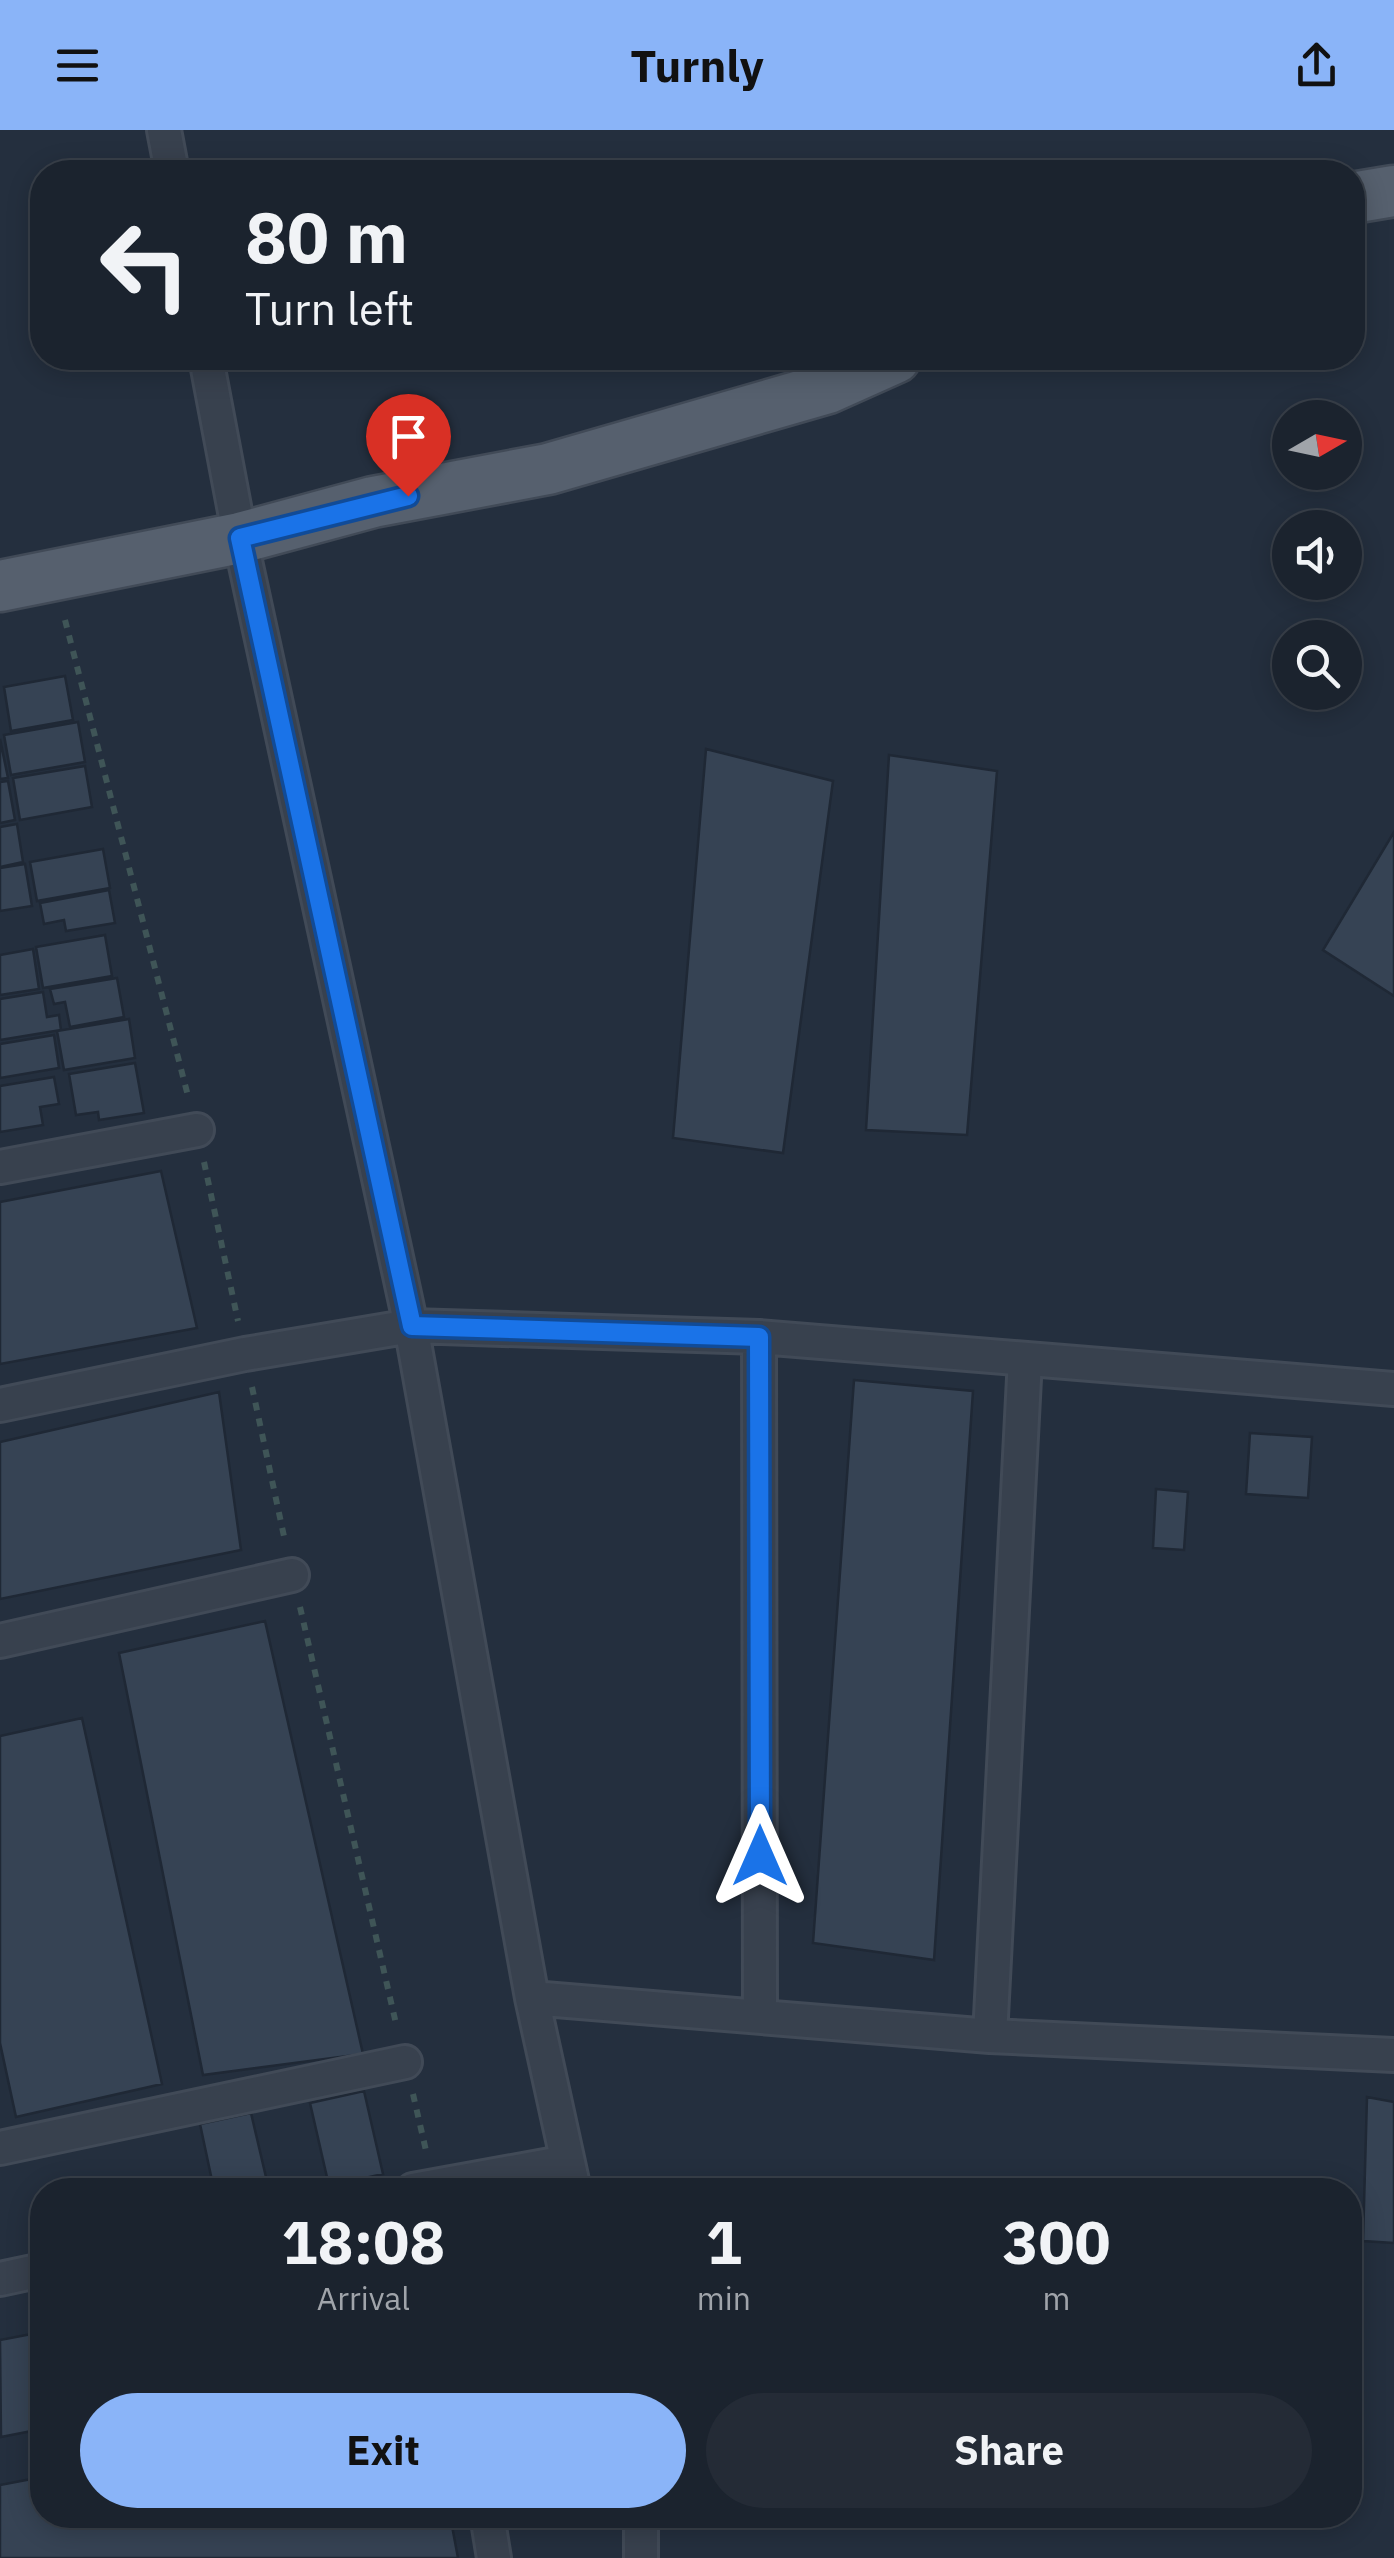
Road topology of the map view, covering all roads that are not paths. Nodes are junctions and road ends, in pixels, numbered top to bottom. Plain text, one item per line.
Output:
1 (164, 130) edge
2 (170, 160) edge
3 (1394, 192) edge
4 (1365, 196) edge
5 (208, 370) edge
6 (868, 370) edge
7 (240, 538) junction
8 (0, 586) edge
9 (197, 1130) dead end
10 (0, 1166) edge
11 (412, 1326) junction
12 (759, 1337) junction
13 (1025, 1359) junction
14 (1394, 1389) edge
15 (0, 1405) edge
16 (292, 1575) dead end
17 (0, 1641) edge
18 (532, 1998) junction
19 (760, 2016) junction
20 (990, 2036) junction
21 (1394, 2056) edge
22 (405, 2062) dead end
23 (0, 2146) edge
24 (570, 2176) edge
25 (30, 2273) edge
26 (0, 2279) edge
27 (489, 2528) edge
28 (641, 2528) edge
29 (494, 2558) edge
30 (641, 2558) edge

1 - 2 street
3 - 4 main road
5 - 7 street
6 - 7 main road
7 - 8 main road
7 - 11 street
9 - 10 street
11 - 12 street
11 - 15 street
11 - 18 street
12 - 13 street
12 - 19 street
13 - 14 street
13 - 20 street
16 - 17 street
18 - 19 street
18 - 24 street
19 - 20 street
20 - 21 street
22 - 23 street
25 - 26 street
27 - 29 street
28 - 30 street

